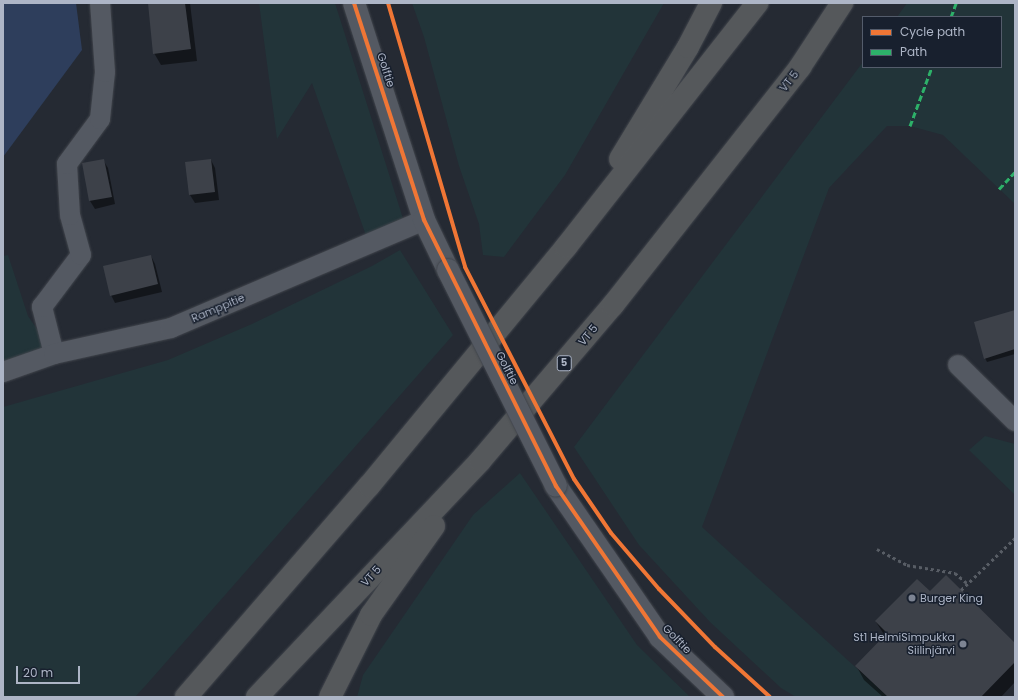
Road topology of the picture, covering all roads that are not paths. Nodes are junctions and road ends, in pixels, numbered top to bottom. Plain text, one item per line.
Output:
1 (100, 3) edge
2 (354, 3) edge
3 (711, 3) edge
4 (757, 3) edge
5 (842, 3) edge
6 (424, 220) junction
7 (566, 247) junction
8 (54, 354) junction
9 (958, 365) dead end
10 (3, 372) edge
11 (1015, 421) edge
12 (480, 461) junction
13 (186, 697) edge
14 (257, 697) edge
15 (330, 697) edge
16 (723, 697) edge

1 - 8 street
2 - 6 street, Golftie
3 - 7 highway
4 - 7 highway
5 - 12 highway, VT 5 / 5
6 - 8 street, Ramppitie
6 - 16 street, Golftie, bridge
7 - 13 highway
8 - 10 street, Ramppitie
9 - 11 street
12 - 14 highway, VT 5 / 5
12 - 15 highway

